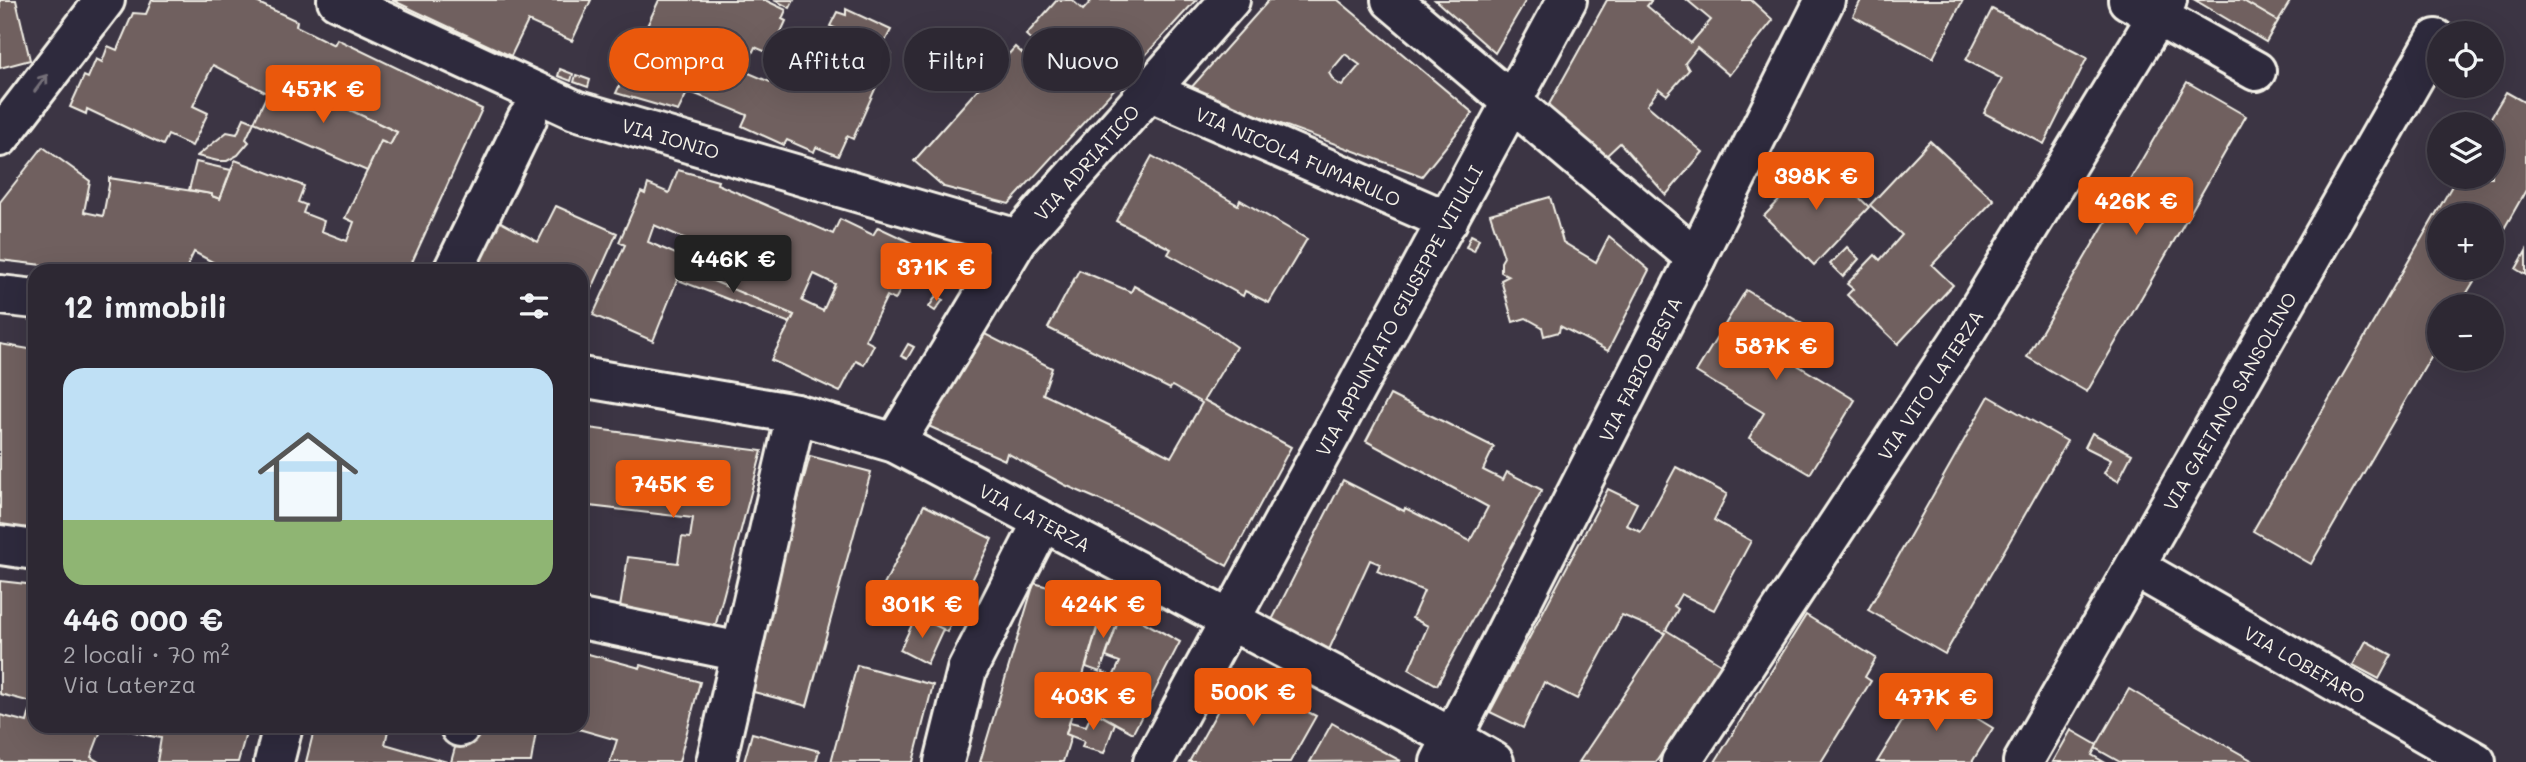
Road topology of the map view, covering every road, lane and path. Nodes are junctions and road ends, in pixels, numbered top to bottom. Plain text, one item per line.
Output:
1 (105, 0) edge
2 (337, 0) edge
3 (1230, 0) edge
4 (1391, 0) edge
5 (1567, 0) edge
6 (1825, 0) edge
7 (2152, 5) edge
8 (2427, 55) edge
9 (2256, 71) dead end
10 (1149, 91) junction
11 (1513, 103) junction
12 (527, 119) dead end
13 (0, 137) edge
14 (1448, 221) junction
15 (1018, 239) junction
16 (1696, 258) junction
17 (456, 264) edge
18 (0, 295) edge
19 (28, 298) edge
20 (588, 378) edge
21 (796, 414) junction
22 (895, 443) junction
23 (1043, 521) junction
24 (0, 545) edge
25 (28, 549) edge
26 (2135, 567) junction
27 (588, 620) edge
28 (1229, 620) junction
29 (741, 652) junction
30 (281, 733) edge
31 (1446, 750) edge
32 (274, 762) edge
33 (716, 762) edge
34 (944, 762) edge
35 (1153, 762) edge
36 (1494, 762) edge
37 (1681, 762) edge
38 (2023, 762) edge
39 (2476, 762) edge

13 -> 1 street
2 - 15 street, VIA IONIO
3 - 10 street, VIA ADRIATICO
4 - 11 street
5 - 11 street, VIA APPUNTATO GIUSEPPE VITULLI
6 - 16 street, VIA FABIO BESTA
7 - 9 street
7 - 37 street, VIA VITO LATERZA
8 - 26 street, VIA GAETANO SANSOLINO
10 - 14 street, VIA NICOLA FUMARULO
10 - 15 street, VIA ADRIATICO
11 - 14 street, VIA APPUNTATO GIUSEPPE VITULLI
11 - 16 street
12 - 17 street
14 - 28 street, VIA APPUNTATO GIUSEPPE VITULLI
15 - 22 street, VIA ADRIATICO
16 - 31 street, VIA FABIO BESTA
18 - 19 street
20 - 21 street, VIA LATERZA
21 - 22 street, VIA LATERZA
21 - 29 street
22 - 23 street, VIA LATERZA
23 - 28 street, VIA LATERZA
23 - 34 street
24 - 25 street
26 - 38 street, VIA GAETANO SANSOLINO
26 - 39 street, VIA LOBEFARO
27 - 29 street
28 - 31 street, VIA LATERZA
28 - 35 street, VIA APPUNTATO GIUSEPPE VITULLI
29 - 33 street
30 - 32 street
31 - 36 street, VIA LATERZA

